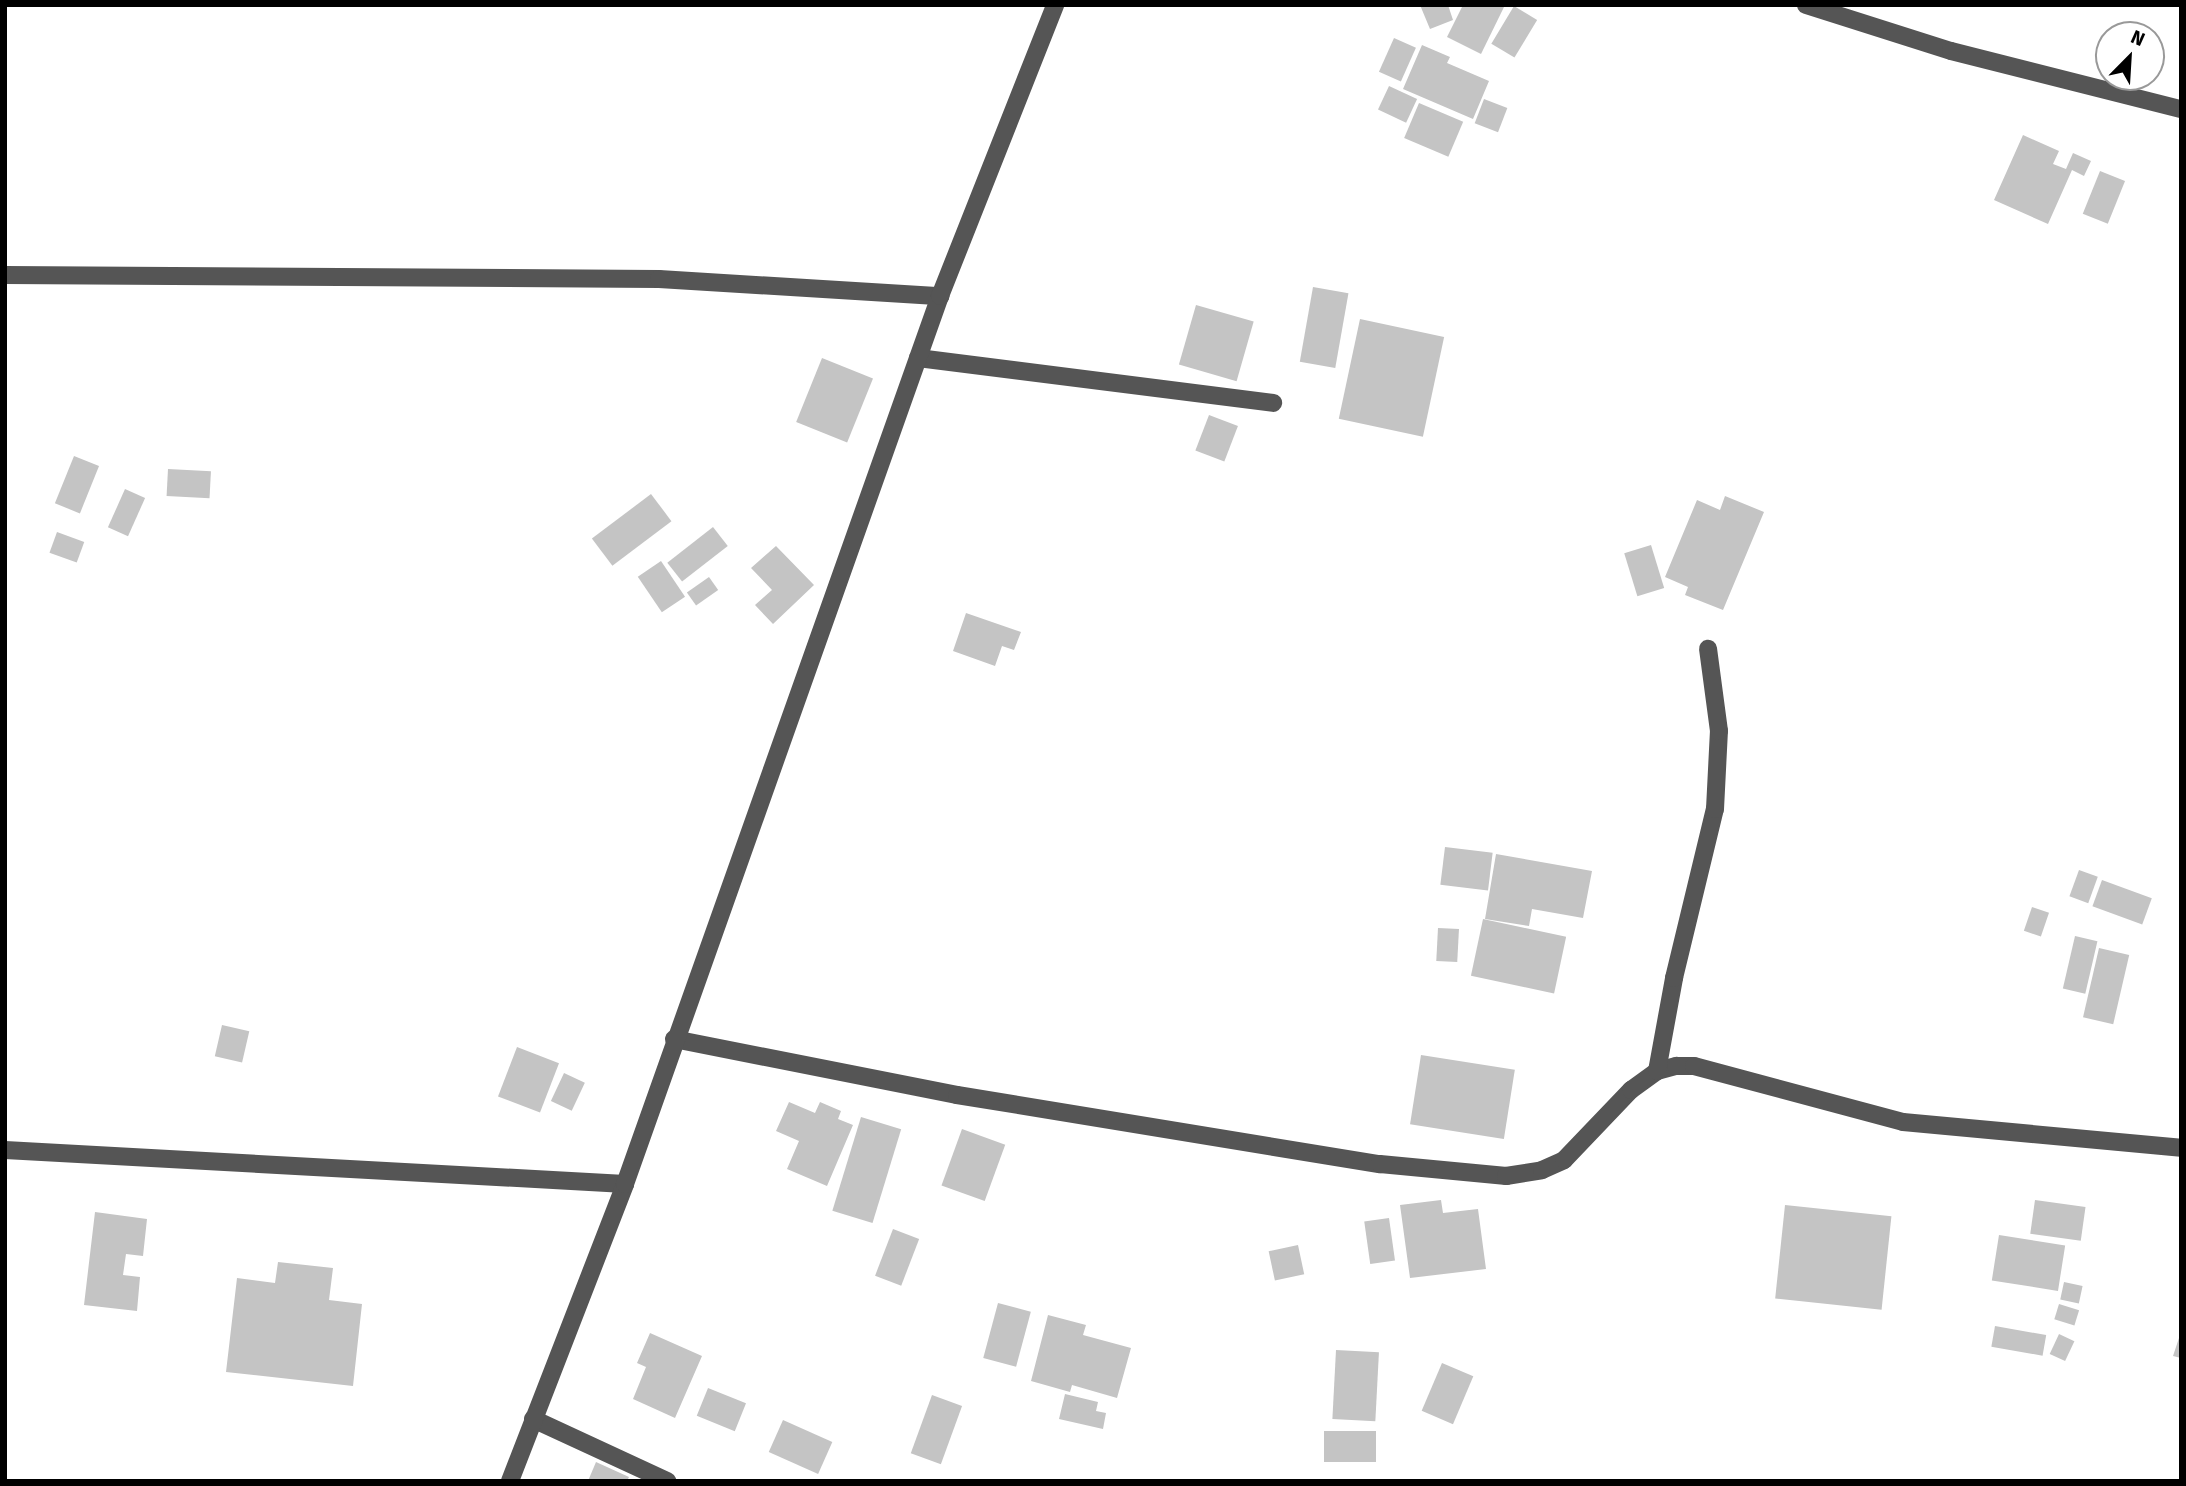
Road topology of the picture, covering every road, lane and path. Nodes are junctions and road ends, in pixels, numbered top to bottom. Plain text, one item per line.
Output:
1 (1055, 5) edge
2 (1806, 5) edge
3 (2181, 109) edge
4 (5, 275) edge
5 (940, 296) junction
6 (918, 358) junction
7 (1273, 402) dead end
8 (1708, 649) dead end
9 (674, 1039) junction
10 (1657, 1071) junction
11 (2181, 1148) edge
12 (5, 1150) edge
13 (625, 1184) junction
14 (533, 1419) junction
15 (510, 1481) edge
16 (667, 1481) edge

1 - 5 street
2 - 3 street
4 - 5 street
5 - 6 street
6 - 7 street
6 - 9 street
8 - 10 street
9 - 10 street
9 - 13 street
10 - 11 street
12 - 13 street
13 - 14 street
14 - 15 street
14 - 16 street

